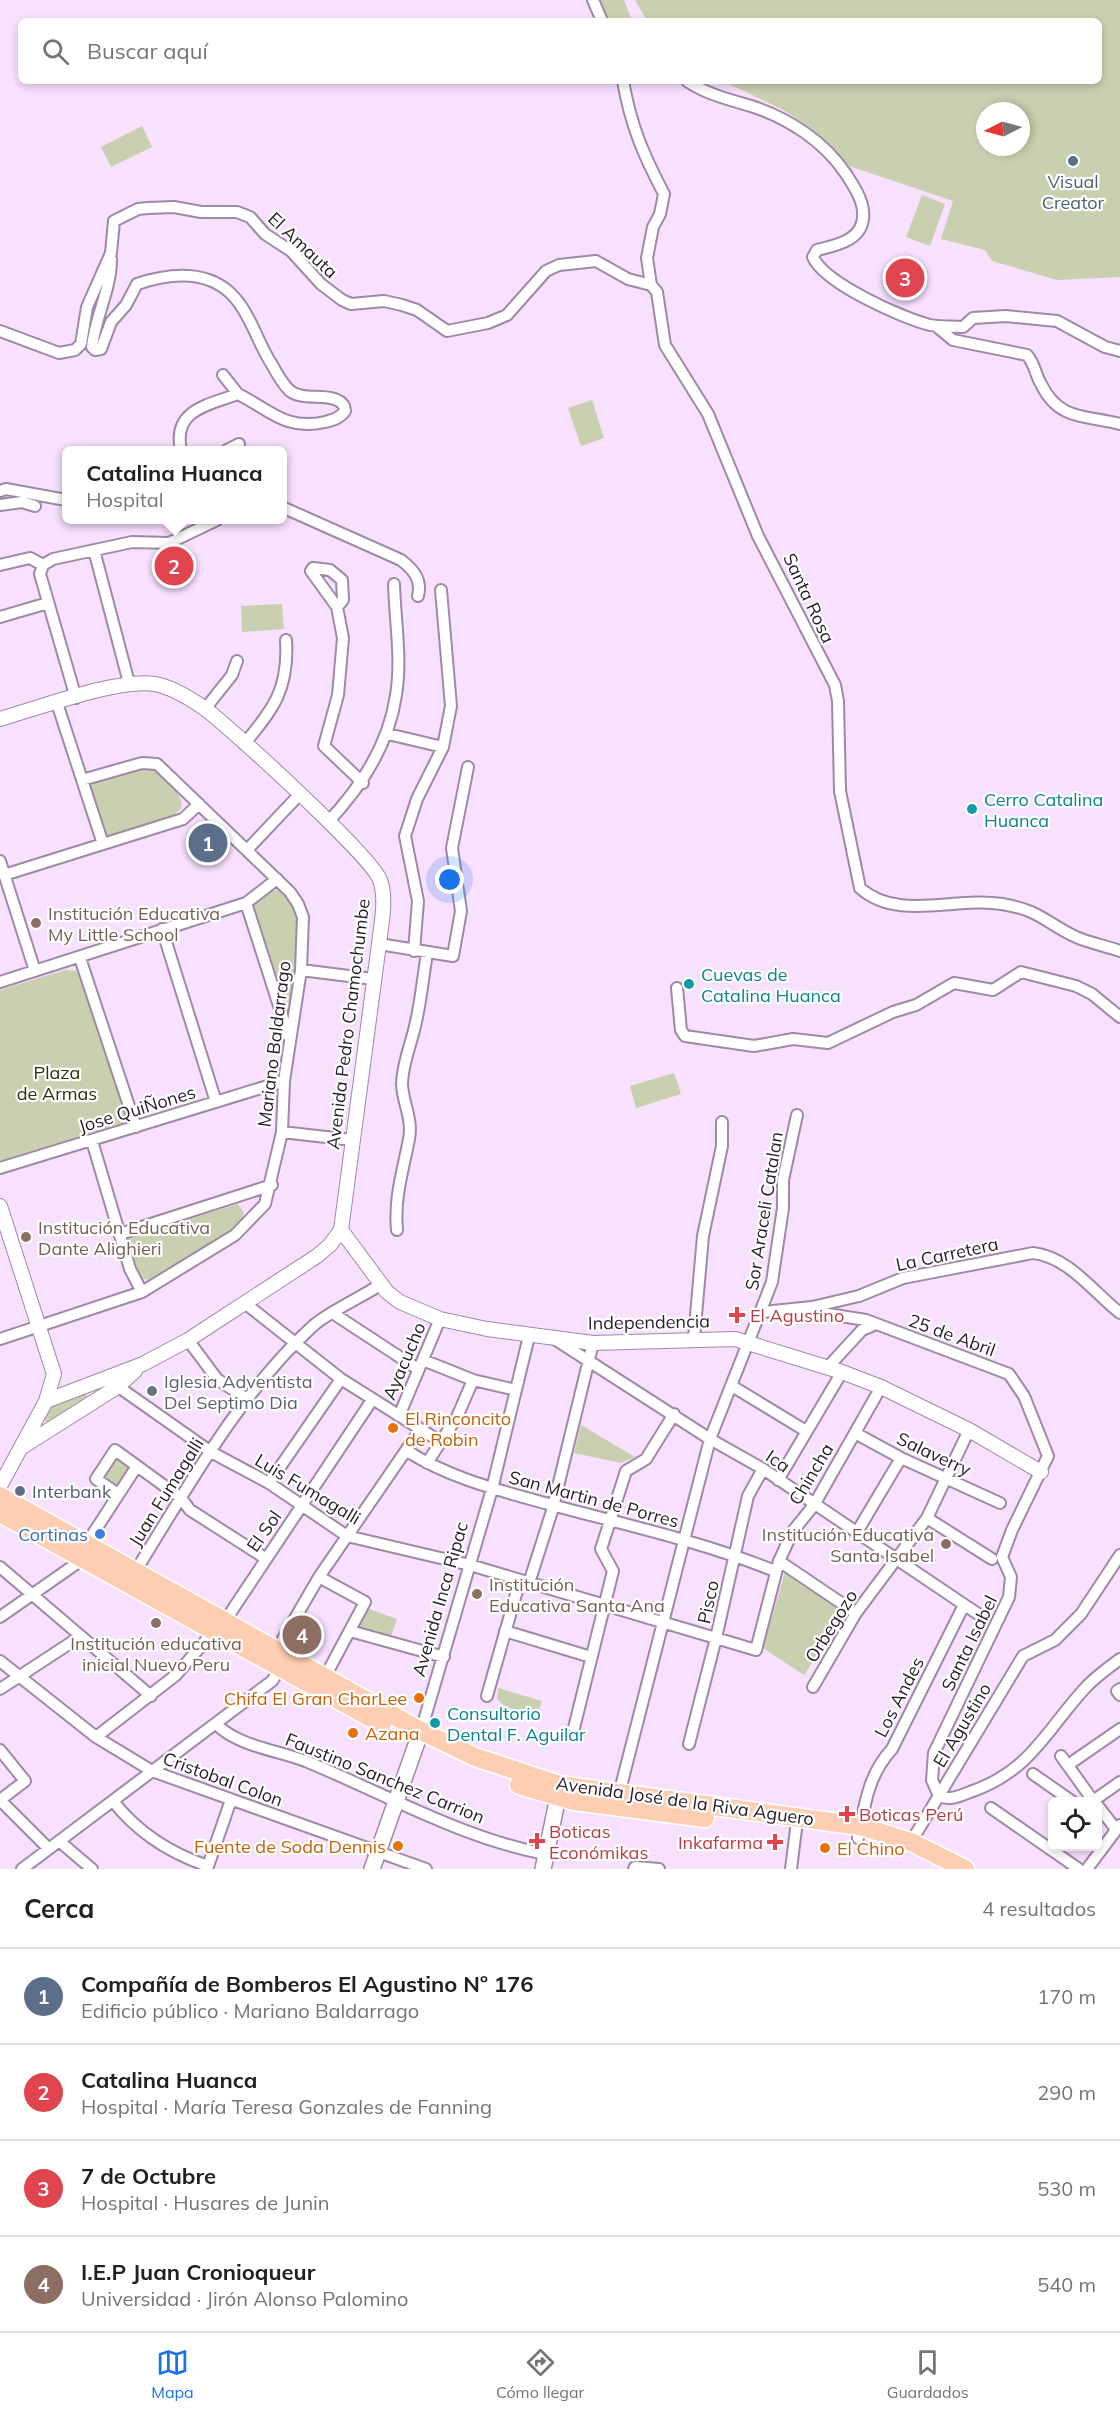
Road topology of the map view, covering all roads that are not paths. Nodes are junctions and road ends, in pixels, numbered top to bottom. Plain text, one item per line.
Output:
1 (592, 0) edge
2 (601, 18) edge
3 (624, 84) edge
4 (693, 84) edge
5 (111, 253) junction
6 (651, 285) junction
7 (936, 326) junction
8 (963, 327) junction
9 (0, 331) edge
10 (967, 344) junction
11 (1120, 351) edge
12 (224, 375) dead end
13 (238, 394) junction
14 (1120, 424) edge
15 (238, 444) dead end
16 (180, 446) edge
17 (234, 446) edge
18 (3, 490) edge
19 (62, 499) edge
20 (5, 504) edge
21 (35, 506) dead end
22 (287, 509) edge
23 (208, 524) edge
24 (94, 550) junction
25 (0, 565) edge
26 (43, 565) junction
27 (394, 584) dead end
28 (441, 590) dead end
29 (418, 596) dead end
30 (48, 603) junction
31 (337, 607) dead end
32 (0, 617) edge
33 (286, 640) dead end
34 (237, 661) dead end
35 (129, 683) junction
36 (76, 698) junction
37 (57, 703) junction
38 (205, 709) junction
39 (0, 719) edge
40 (388, 734) junction
41 (244, 744) junction
42 (443, 747) junction
43 (468, 767) dead end
44 (82, 780) junction
45 (363, 783) junction
46 (299, 795) junction
47 (199, 804) junction
48 (328, 822) junction
49 (103, 844) junction
50 (247, 850) junction
51 (0, 861) edge
52 (4, 875) junction
53 (277, 879) junction
54 (246, 903) junction
55 (162, 929) junction
56 (379, 944) junction
57 (414, 951) junction
58 (1120, 951) edge
59 (427, 953) junction
60 (80, 958) junction
61 (301, 970) junction
62 (35, 971) junction
63 (373, 979) junction
64 (0, 982) edge
65 (677, 988) dead end
66 (1120, 1017) edge
67 (290, 1042) junction
68 (284, 1082) junction
69 (216, 1102) junction
70 (797, 1115) dead end
71 (722, 1122) dead end
72 (135, 1127) junction
73 (282, 1132) junction
74 (352, 1140) junction
75 (92, 1141) junction
76 (0, 1168) edge
77 (272, 1185) junction
78 (0, 1206) edge
79 (341, 1230) junction
80 (397, 1230) dead end
81 (120, 1234) junction
82 (380, 1285) junction
83 (142, 1292) junction
84 (246, 1304) junction
85 (812, 1307) junction
86 (763, 1312) junction
87 (1120, 1313) edge
88 (334, 1314) junction
89 (440, 1319) junction
90 (874, 1325) junction
91 (40, 1327) junction
92 (529, 1336) junction
93 (0, 1338) edge
94 (553, 1338) junction
95 (694, 1338) junction
96 (188, 1340) junction
97 (294, 1343) junction
98 (592, 1343) junction
99 (747, 1343) junction
100 (588, 1361) junction
101 (421, 1365) junction
102 (827, 1368) junction
103 (842, 1372) junction
104 (341, 1379) junction
105 (473, 1380) junction
106 (113, 1383) junction
107 (85, 1386) junction
108 (732, 1386) junction
109 (880, 1387) junction
110 (516, 1390) junction
111 (247, 1399) junction
112 (372, 1400) junction
113 (46, 1401) junction
114 (92, 1403) junction
115 (674, 1414) junction
116 (399, 1416) junction
117 (420, 1430) junction
118 (969, 1430) junction
119 (806, 1431) junction
120 (855, 1433) junction
121 (710, 1439) junction
122 (1043, 1439) joint
123 (441, 1442) junction
124 (20, 1449) junction
125 (407, 1451) junction
126 (211, 1452) junction
127 (901, 1458) junction
128 (427, 1464) junction
129 (137, 1466) junction
130 (763, 1469) junction
131 (1041, 1472) junction
132 (946, 1478) junction
133 (778, 1480) junction
134 (269, 1483) junction
135 (0, 1486) edge
136 (492, 1489) junction
137 (118, 1494) junction
138 (0, 1496) edge
139 (181, 1498) junction
140 (1000, 1503) dead end
141 (302, 1504) junction
142 (553, 1505) junction
143 (814, 1505) junction
144 (0, 1513) edge
145 (927, 1518) junction
146 (611, 1521) junction
147 (857, 1532) junction
148 (347, 1536) junction
149 (685, 1540) junction
150 (84, 1552) junction
151 (735, 1555) junction
152 (1120, 1555) edge
153 (265, 1558) junction
154 (992, 1559) dead end
155 (896, 1560) junction
156 (470, 1565) junction
157 (777, 1566) junction
158 (0, 1568) edge
159 (135, 1572) junction
160 (319, 1577) junction
161 (524, 1581) junction
162 (33, 1594) junction
163 (964, 1605) junction
164 (604, 1606) junction
165 (856, 1613) junction
166 (981, 1616) dead end
167 (0, 1617) edge
168 (662, 1622) junction
169 (219, 1626) junction
170 (350, 1631) junction
171 (506, 1631) junction
172 (81, 1636) junction
173 (716, 1638) junction
174 (756, 1650) joint
175 (591, 1656) junction
176 (444, 1657) junction
177 (279, 1659) junction
178 (1120, 1659) edge
179 (0, 1661) edge
180 (18, 1676) junction
181 (325, 1677) junction
182 (813, 1687) dead end
183 (0, 1689) edge
184 (151, 1696) junction
185 (487, 1696) dead end
186 (216, 1724) junction
187 (574, 1728) dead end
188 (1120, 1729) edge
189 (96, 1737) junction
190 (419, 1737) junction
191 (689, 1744) dead end
192 (0, 1750) edge
193 (152, 1772) junction
194 (1033, 1774) dead end
195 (1120, 1782) edge
196 (559, 1791) junction
197 (619, 1794) junction
198 (939, 1796) junction
199 (1066, 1797) edge
200 (1090, 1797) edge
201 (1099, 1797) edge
202 (395, 1799) junction
203 (0, 1800) edge
204 (231, 1800) junction
205 (113, 1801) junction
206 (991, 1808) dead end
207 (1102, 1810) edge
208 (1102, 1820) edge
209 (1118, 1827) edge
210 (796, 1829) junction
211 (859, 1832) junction
212 (60, 1841) junction
213 (911, 1842) junction
214 (49, 1849) junction
215 (378, 1851) junction
216 (544, 1861) edge
217 (207, 1868) edge
218 (634, 1868) edge
219 (22, 1869) edge
220 (92, 1869) edge
221 (372, 1869) edge
222 (426, 1869) edge
223 (659, 1869) edge
224 (791, 1869) edge
225 (939, 1869) edge
226 (964, 1869) edge
227 (1079, 1869) edge
228 (1087, 1869) edge

1 - 2 street
3 - 6 street, Santa Rosa
4 - 7 street
5 - 6 street, El Amauta
5 - 9 street, El Amauta
5 - 13 street
6 - 58 street, Santa Rosa
7 - 8 street
7 - 10 street
8 - 10 street
8 - 11 street
10 - 14 street
12 - 13 street
13 - 16 street
15 - 17 street
18 - 19 street
18 - 20 street
20 - 21 street
22 - 29 street
23 - 24 street
24 - 26 street
24 - 35 street
25 - 26 street
26 - 30 street
27 - 40 street
28 - 42 street
30 - 32 street
30 - 36 street
31 - 45 street
33 - 41 street
34 - 38 street
35 - 36 street
35 - 38 street, Avenida Pedro Chamochumbe
36 - 37 street
37 - 39 street
37 - 44 street
38 - 41 street, Avenida Pedro Chamochumbe
40 - 42 street
40 - 45 street
41 - 46 street, Avenida Pedro Chamochumbe
42 - 57 street
43 - 59 street
44 - 47 street, Mariano Baldarrago
44 - 49 street
45 - 48 street
46 - 48 street, Avenida Pedro Chamochumbe
46 - 50 street
47 - 49 street
47 - 50 street, Mariano Baldarrago
48 - 56 street, Avenida Pedro Chamochumbe
49 - 52 street
50 - 53 street, Mariano Baldarrago
51 - 52 street
52 - 62 street
53 - 54 street
53 - 61 street, Mariano Baldarrago
54 - 55 street
54 - 67 street
55 - 60 street
55 - 69 street
56 - 57 street
56 - 63 street, Avenida Pedro Chamochumbe
57 - 59 street
59 - 80 street
60 - 62 street
60 - 72 street
61 - 63 street
61 - 67 street, Mariano Baldarrago
62 - 64 street
63 - 74 street, Avenida Pedro Chamochumbe
65 - 66 street
67 - 68 street, Mariano Baldarrago
68 - 69 street, Jose QuiÑones
68 - 73 street, Mariano Baldarrago
69 - 72 street, Jose QuiÑones
70 - 86 street, Sor Araceli Catalan
71 - 95 street
72 - 75 street, Jose QuiÑones
73 - 74 street
73 - 77 street, Mariano Baldarrago
74 - 79 street, Avenida Pedro Chamochumbe
75 - 76 street, Jose QuiÑones
75 - 81 street
77 - 81 street
77 - 83 street, Mariano Baldarrago
78 - 91 street
79 - 82 street, Independencia
79 - 84 street
81 - 83 street
82 - 88 street, Juan Fumagalli
82 - 89 street, Independencia
83 - 91 street, Mariano Baldarrago
84 - 96 street
84 - 97 street
85 - 86 street, La Carretera
85 - 87 street, La Carretera
85 - 90 street, 25 de Abril
86 - 99 street, Sor Araceli Catalan
88 - 97 street, Juan Fumagalli
88 - 101 street
89 - 92 street, Independencia
89 - 101 street, Ayacucho
90 - 102 street
90 - 122 street, 25 de Abril
91 - 93 street, Mariano Baldarrago
91 - 113 street
92 - 94 street, Independencia
92 - 110 street, Avenida Inca Ripac
94 - 98 street, Independencia
94 - 100 street, Ica
95 - 98 street, Independencia
95 - 99 street, Independencia
96 - 106 street
96 - 111 street
97 - 104 street
97 - 111 street, Juan Fumagalli
98 - 100 street
99 - 102 street, Independencia
99 - 108 street, Sor Araceli Catalan
100 - 115 street, Ica
100 - 142 street
101 - 105 street
101 - 116 street, Ayacucho
102 - 103 street, Independencia
103 - 109 street, Independencia
103 - 119 street
104 - 112 street
104 - 134 street
105 - 110 street
105 - 123 street
106 - 107 street
106 - 114 street
106 - 126 street, Luis Fumagalli
107 - 113 street
107 - 114 street
108 - 119 street
108 - 121 street, Sor Araceli Catalan
109 - 118 street, Independencia
109 - 120 street, Chincha
110 - 136 street, Avenida Inca Ripac
111 - 126 street, Juan Fumagalli
112 - 116 street
112 - 141 street, El Sol
113 - 124 street
114 - 124 street
115 - 121 street, Ica
115 - 146 street
116 - 117 street
117 - 123 street
117 - 125 street
118 - 131 street, Independencia
118 - 132 street, Orbegozo
119 - 133 street
120 - 127 street, Salaverry
120 - 143 street, Chincha
121 - 130 street, Ica
121 - 149 street, Sor Araceli Catalan
122 - 131 street, Santa Isabel
123 - 128 street
124 - 135 street
125 - 128 street, San Martin de Porres
125 - 148 street
126 - 134 street, Luis Fumagalli
126 - 139 street, Juan Fumagalli
127 - 132 street, Salaverry
127 - 147 street
128 - 136 street, San Martin de Porres
129 - 137 street
129 - 137 street
129 - 139 street
130 - 133 street, Ica
130 - 151 street, Pisco
131 - 198 street, Santa Isabel
132 - 140 street, Salaverry
132 - 145 street, Orbegozo
133 - 143 street, Ica
134 - 141 street, Luis Fumagalli
136 - 142 street, San Martin de Porres
136 - 156 street, Avenida Inca Ripac
137 - 150 street
138 - 150 main road, Avenida José de la Riva Aguero
139 - 153 street
139 - 159 street, Juan Fumagalli
141 - 148 street, Luis Fumagalli
141 - 153 street, El Sol
142 - 146 street, San Martin de Porres
142 - 161 street
143 - 147 street, Ica
143 - 157 street, Chincha
144 - 150 main road, Avenida José de la Riva Aguero
145 - 154 street
145 - 155 street, Orbegozo
146 - 149 street, San Martin de Porres
146 - 164 street
147 - 155 street, Ica
148 - 156 street, Luis Fumagalli
148 - 160 street
149 - 151 street, San Martin de Porres
149 - 168 street, Sor Araceli Catalan
150 - 159 main road, Avenida José de la Riva Aguero
150 - 162 street
150 - 169 main road, Avenida José de la Riva Aguero
151 - 157 street, San Martin de Porres
151 - 173 street, Pisco
152 - 198 street, El Agustino
153 - 169 street, El Sol
155 - 163 street, Ica
155 - 165 street, Orbegozo
156 - 161 street, Luis Fumagalli
156 - 176 street, Avenida Inca Ripac
157 - 165 street, San Martin de Porres
157 - 174 street, Chincha
158 - 162 street
159 - 169 main road, Avenida José de la Riva Aguero
160 - 170 street
160 - 177 street
161 - 164 street, Luis Fumagalli
161 - 171 street
162 - 167 street
162 - 172 street
163 - 166 street, Ica
163 - 211 street, Los Andes
164 - 168 street, Luis Fumagalli
164 - 175 street
165 - 182 street, Orbegozo
168 - 173 street, Luis Fumagalli
168 - 197 street, Sor Araceli Catalan
169 - 177 main road, Avenida José de la Riva Aguero
169 - 184 street, El Sol
170 - 176 street
170 - 181 street
171 - 175 street
171 - 185 street
172 - 180 street
172 - 184 street
173 - 174 street, Luis Fumagalli
173 - 191 street, Pisco
175 - 187 street
176 - 190 street, Avenida Inca Ripac
177 - 181 main road, Avenida José de la Riva Aguero
177 - 186 street
177 - 190 main road, Avenida José de la Riva Aguero
178 - 198 street
179 - 180 street, Cristobal Colon
180 - 183 street
180 - 189 street, Cristobal Colon
181 - 190 main road, Avenida José de la Riva Aguero
184 - 189 street, El Sol
186 - 193 street
186 - 202 street, Faustino Sanchez Carrion
188 - 200 street
189 - 193 street, Cristobal Colon
190 - 196 main road, Avenida José de la Riva Aguero
190 - 202 main road, Avenida Inca Ripac
192 - 203 street
193 - 204 street, Cristobal Colon
193 - 205 street
194 - 199 street
195 - 201 street
196 - 197 main road, Avenida José de la Riva Aguero
196 - 210 main road, Avenida José de la Riva Aguero
196 - 216 main road
197 - 211 main road, Avenida José de la Riva Aguero
198 - 213 street, El Agustino
202 - 215 main road, Avenida Inca Ripac
202 - 216 street, Faustino Sanchez Carrion
203 - 214 street
204 - 215 street, Cristobal Colon
204 - 217 street
205 - 212 street
205 - 217 street
206 - 227 street
207 - 209 street
208 - 209 street
209 - 228 street
210 - 211 main road, Avenida José de la Riva Aguero
210 - 224 street
211 - 213 main road, Avenida José de la Riva Aguero
211 - 225 main road, Avenida José de la Riva Aguero
212 - 214 street
212 - 220 street
213 - 226 main road, Avenida José de la Riva Aguero
214 - 219 street
215 - 221 main road, Avenida Inca Ripac
215 - 222 street, Cristobal Colon
218 - 223 street

